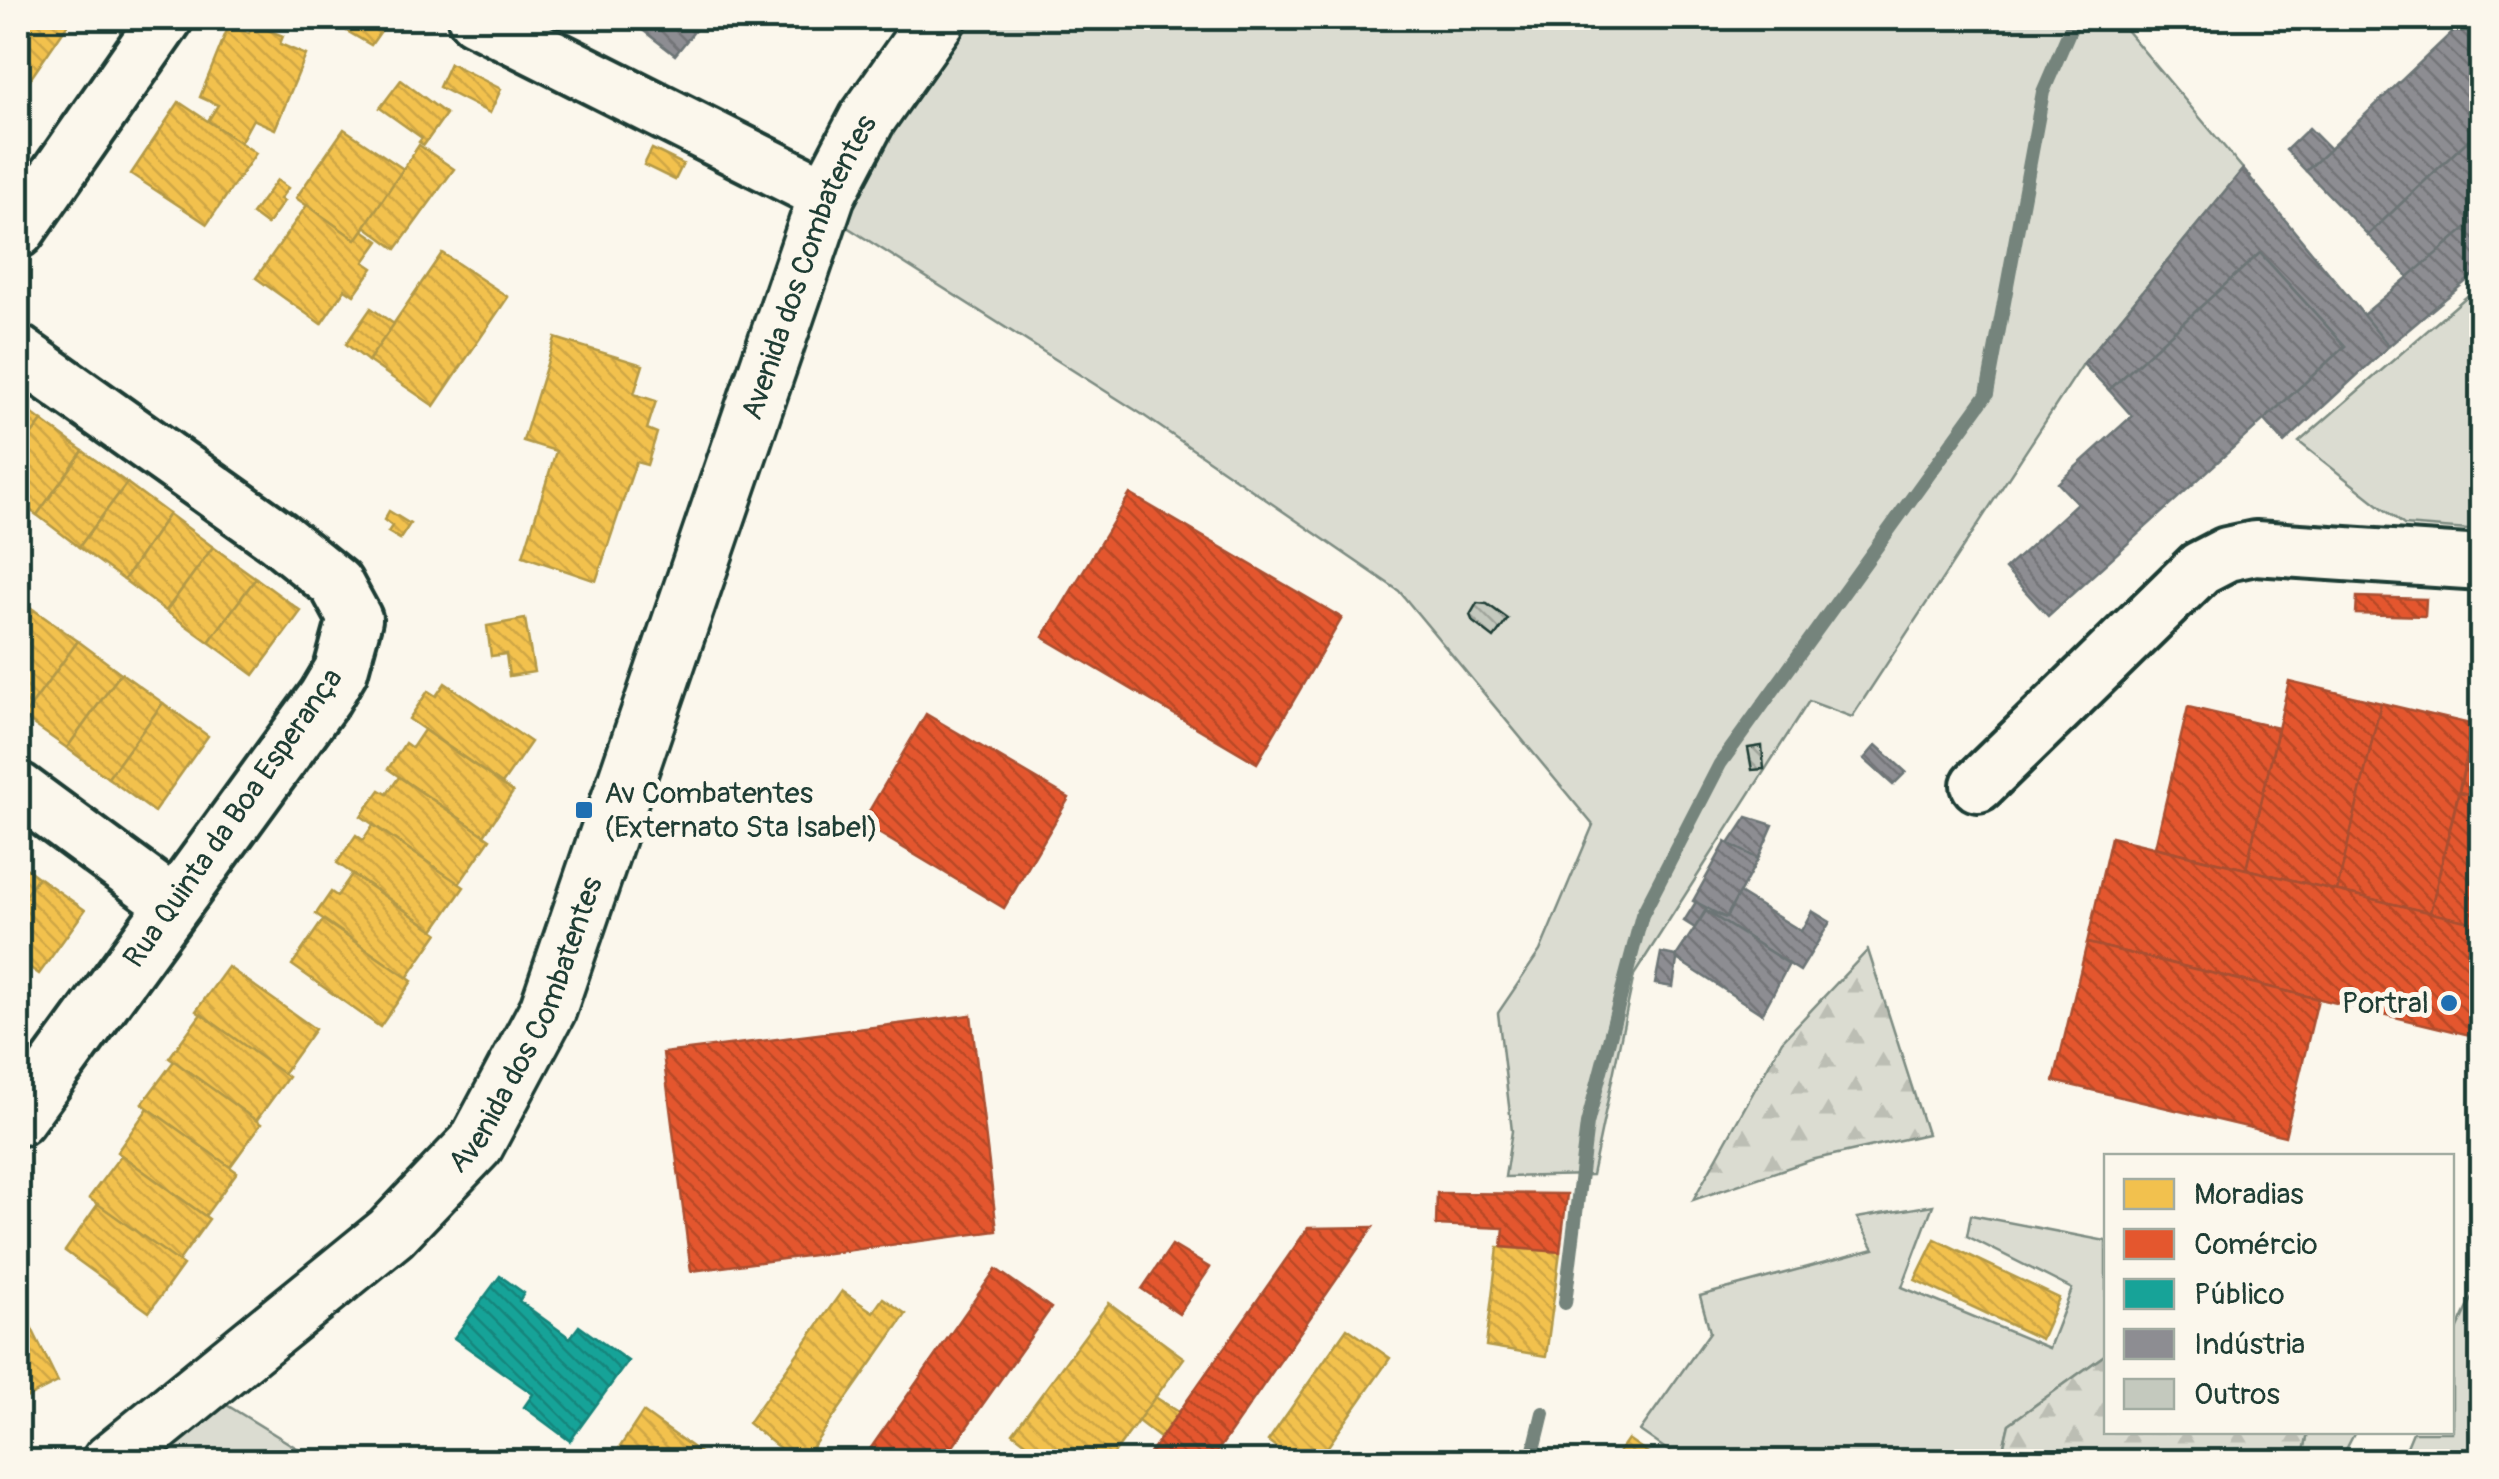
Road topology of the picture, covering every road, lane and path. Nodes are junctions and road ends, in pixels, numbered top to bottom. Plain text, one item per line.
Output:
1 (166, 18) edge
2 (475, 18) edge
3 (938, 18) edge
4 (828, 195) junction
5 (18, 231) edge
6 (18, 352) edge
7 (2482, 563) edge
8 (1978, 785) dead end
9 (18, 788) edge
10 (174, 904) junction
11 (18, 1119) edge
12 (110, 1462) edge

1 - 5 street
2 - 4 street
3 - 4 street, Avenida dos Combatentes
4 - 12 street, Avenida dos Combatentes
6 - 10 street, Rua Quinta da Boa Esperança
7 - 8 street
9 - 10 street
10 - 11 street, Rua Quinta da Boa Esperança

